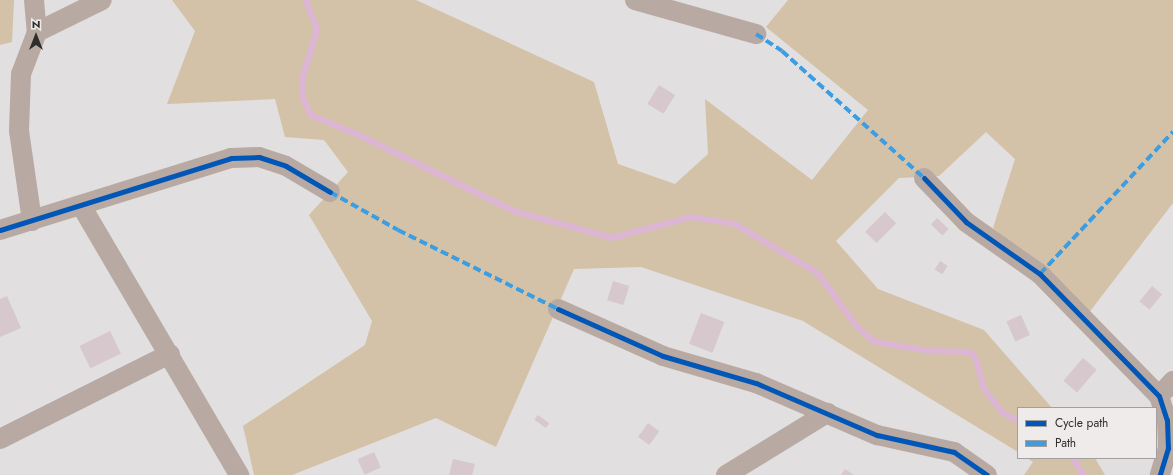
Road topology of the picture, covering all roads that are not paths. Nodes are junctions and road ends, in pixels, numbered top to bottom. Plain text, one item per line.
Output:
1 (34, 0) edge
2 (102, 0) edge
3 (636, 0) edge
4 (37, 32) junction
5 (756, 34) dead end
6 (924, 178) dead end
7 (330, 192) dead end
8 (82, 207) junction
9 (32, 221) junction
10 (0, 230) edge
11 (558, 309) dead end
12 (170, 354) junction
13 (1173, 381) edge
14 (1159, 396) junction
15 (827, 413) junction
16 (0, 439) edge
17 (1165, 473) edge
18 (239, 475) edge
19 (726, 475) edge
20 (987, 475) edge

1 - 4 street
2 - 4 street
3 - 5 street
4 - 9 street
6 - 14 street
7 - 8 street
8 - 9 street
8 - 12 street
9 - 10 street
11 - 15 street
12 - 16 street
12 - 18 street
13 - 14 street
14 - 17 street
15 - 19 street
15 - 20 street

